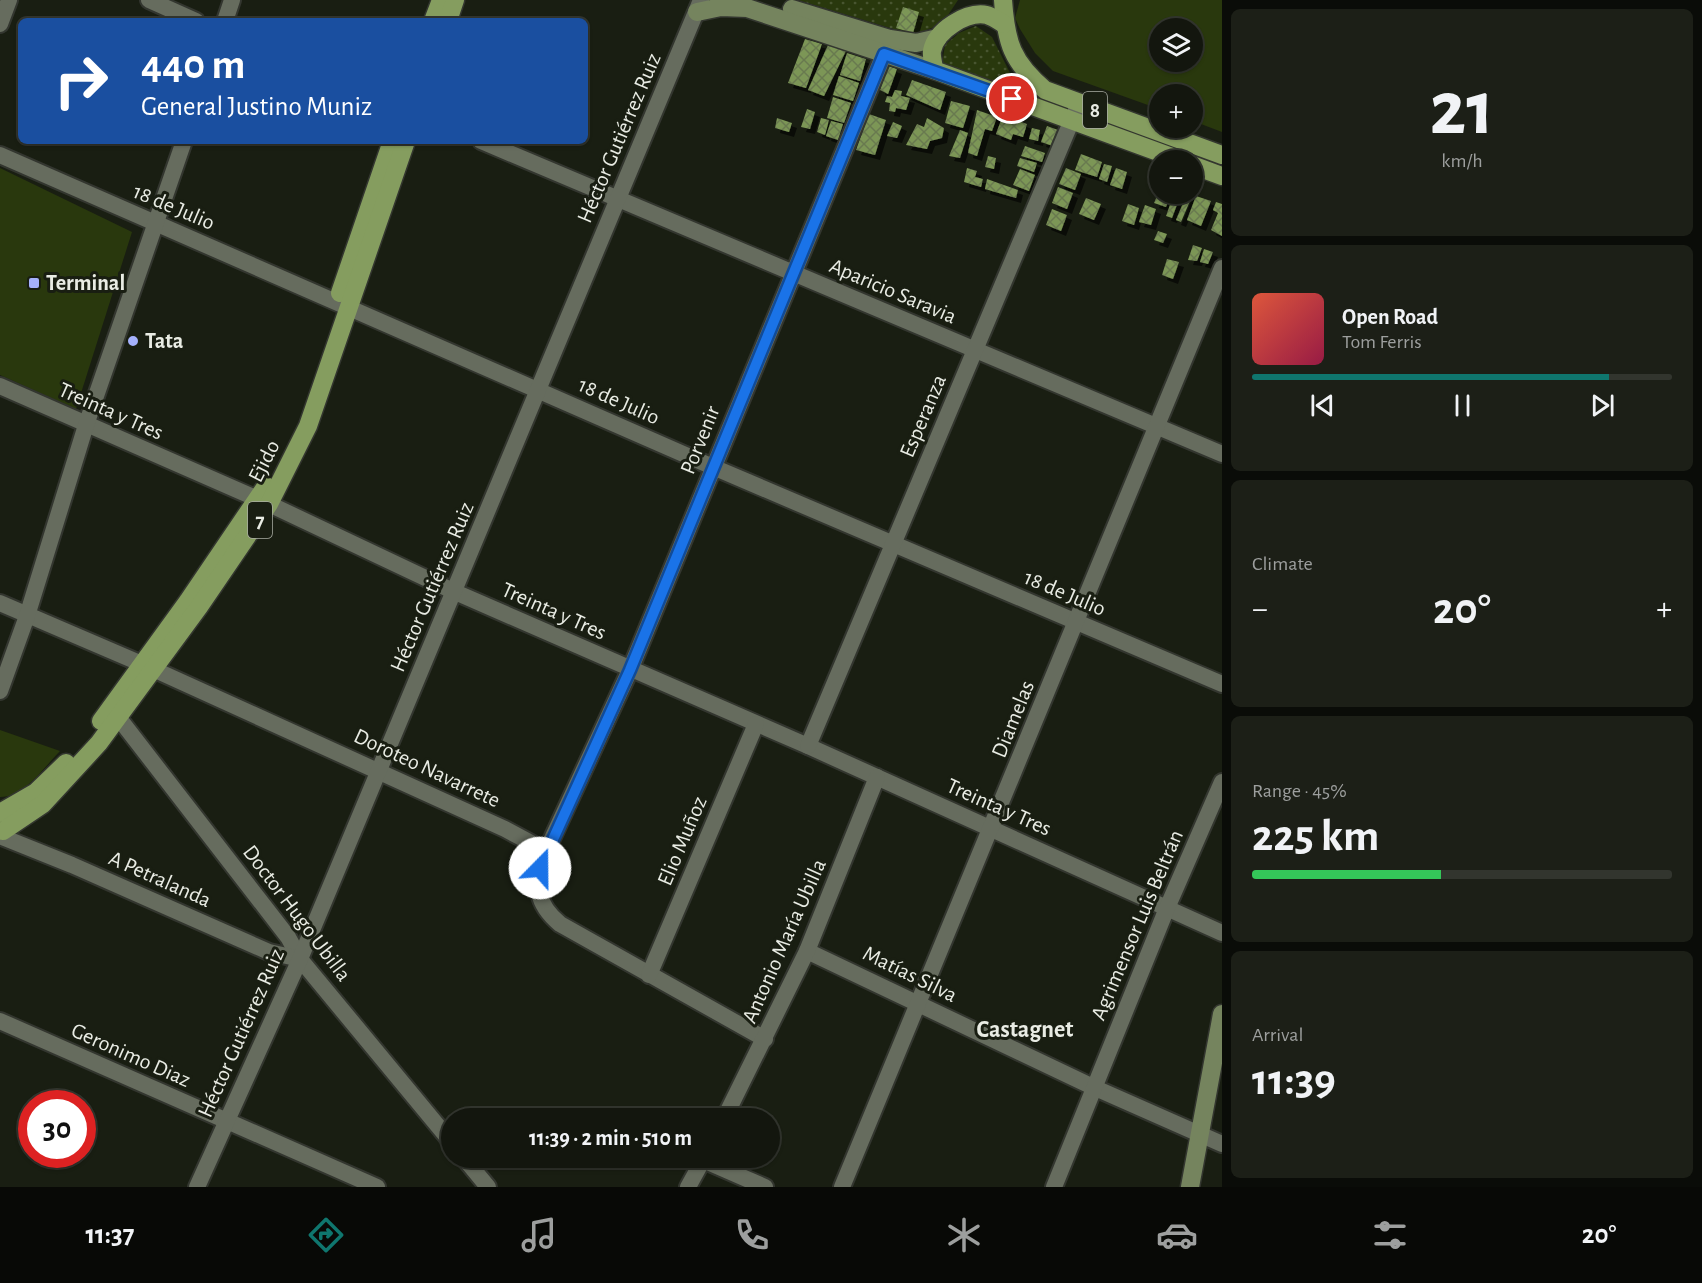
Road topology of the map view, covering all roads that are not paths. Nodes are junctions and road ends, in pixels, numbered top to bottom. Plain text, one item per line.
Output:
1 (9, 0) edge
2 (149, 0) edge
3 (232, 0) edge
4 (441, 0) edge
5 (455, 0) edge
6 (761, 0) edge
7 (969, 0) edge
8 (1003, 0) edge
9 (699, 6) edge
10 (189, 18) edge
11 (226, 18) edge
12 (434, 18) edge
13 (449, 18) edge
14 (955, 23) junction
15 (0, 24) edge
16 (1004, 24) junction
17 (938, 38) junction
18 (887, 46) junction
19 (934, 70) junction
20 (1079, 104) junction
21 (1071, 121) junction
22 (183, 144) edge
23 (391, 144) edge
24 (405, 144) edge
25 (488, 144) edge
26 (1151, 150) edge
27 (0, 155) edge
28 (1222, 155) edge
29 (1203, 169) edge
30 (1222, 176) edge
31 (618, 198) junction
32 (155, 224) junction
33 (1222, 268) edge
34 (794, 273) junction
35 (343, 303) junction
36 (975, 351) junction
37 (0, 386) edge
38 (539, 390) junction
39 (86, 425) junction
40 (1156, 426) junction
41 (1222, 454) edge
42 (713, 466) junction
43 (264, 502) junction
44 (894, 543) junction
45 (455, 592) junction
46 (0, 603) edge
47 (27, 616) junction
48 (1077, 623) junction
49 (148, 666) junction
50 (630, 670) junction
51 (1222, 684) edge
52 (0, 691) edge
53 (115, 713) junction
54 (756, 724) junction
55 (808, 746) junction
56 (378, 770) junction
57 (877, 777) junction
58 (1222, 782) edge
59 (0, 813) edge
60 (992, 828) junction
61 (1, 833) edge
62 (544, 856) junction
63 (1167, 908) junction
64 (1222, 933) edge
65 (807, 951) junction
66 (300, 959) junction
67 (649, 975) junction
68 (918, 1003) junction
69 (1222, 1014) edge
70 (0, 1022) edge
71 (765, 1039) junction
72 (1093, 1087) junction
73 (730, 1108) edge
74 (225, 1121) junction
75 (441, 1130) edge
76 (1200, 1135) junction
77 (1222, 1144) edge
78 (472, 1168) edge
79 (698, 1168) edge
80 (723, 1168) edge
81 (196, 1187) edge
82 (377, 1187) edge
83 (488, 1187) edge
84 (688, 1187) edge
85 (765, 1187) edge
86 (842, 1187) edge
87 (1054, 1187) edge
88 (1190, 1187) edge

1 - 15 street
2 - 10 street
3 - 11 street
4 - 12 main road
5 - 13 main road
6 - 18 street
7 - 14 main road
8 - 16 main road, 8
9 - 18 street
9 - 31 street, Héctor Gutiérrez Ruiz
14 - 16 main road
14 - 17 main road
16 - 20 main road, 8
17 - 18 street
17 - 19 main road
18 - 19 street
18 - 34 street, Porvenir
19 - 21 main road, 8
20 - 21 street, Esperanza
20 - 28 main road, 8
21 - 26 main road, 8
21 - 36 street, Esperanza
22 - 32 street
23 - 35 main road, Ejido / 7
24 - 35 main road, Ejido / 7
25 - 31 street, Aparicio Saravia
27 - 32 street, 18 de Julio
29 - 30 main road
31 - 34 street, Aparicio Saravia
31 - 38 street, Héctor Gutiérrez Ruiz
32 - 35 street, 18 de Julio
32 - 39 street
33 - 40 street, Diamelas
34 - 36 street, Aparicio Saravia
34 - 42 street, Porvenir
35 - 38 street, 18 de Julio
35 - 43 main road, Ejido / 7
36 - 40 street, Aparicio Saravia
36 - 44 street, Esperanza
37 - 39 street, Treinta y Tres
38 - 42 street, 18 de Julio
38 - 45 street, Héctor Gutiérrez Ruiz
39 - 43 street, Treinta y Tres
39 - 47 street
40 - 41 street, Aparicio Saravia
40 - 48 street, Diamelas
42 - 44 street, 18 de Julio
42 - 50 street, Porvenir
43 - 45 street, Treinta y Tres
43 - 49 main road, Ejido / 7
44 - 48 street, 18 de Julio
44 - 55 street, Esperanza
45 - 50 street, Treinta y Tres
45 - 56 street, Héctor Gutiérrez Ruiz
46 - 47 street, Doroteo Navarrete
47 - 49 street, Doroteo Navarrete
47 - 52 street
48 - 51 street, 18 de Julio
48 - 60 street, Diamelas
49 - 53 main road, Ejido / 7
49 - 56 street, Doroteo Navarrete
50 - 54 street, Treinta y Tres
50 - 62 street, Porvenir
53 - 59 main road, Ejido / 7
53 - 61 main road, Ejido / 7
53 - 66 street, Doctor Hugo Ubilla
54 - 55 street, Treinta y Tres
54 - 67 street, Elio Muñoz
55 - 57 street, Treinta y Tres
56 - 62 street, Doroteo Navarrete
56 - 66 street, Héctor Gutiérrez Ruiz
57 - 60 street, Treinta y Tres
57 - 65 street, Antonio María Ubilla
58 - 63 street, Agrimensor Luis Beltrán
60 - 63 street, Treinta y Tres
60 - 68 street, Diamelas
61 - 66 street, A Petralanda
62 - 67 street
63 - 64 street, Treinta y Tres
63 - 72 street, Agrimensor Luis Beltrán
65 - 68 street, Matías Silva
65 - 71 street, Antonio María Ubilla
66 - 74 street, Héctor Gutiérrez Ruiz
66 - 75 street, Doctor Hugo Ubilla
67 - 71 street
68 - 72 street, Matías Silva
68 - 86 street, Diamelas
69 - 76 street
70 - 74 street, Geronimo Diaz
71 - 73 street, Antonio María Ubilla
72 - 76 street, Matías Silva
72 - 87 street, Agrimensor Luis Beltrán
74 - 81 street, Héctor Gutiérrez Ruiz
74 - 82 street, Geronimo Diaz
76 - 77 street, Matías Silva
76 - 88 street
78 - 83 street
79 - 84 street
80 - 85 street

